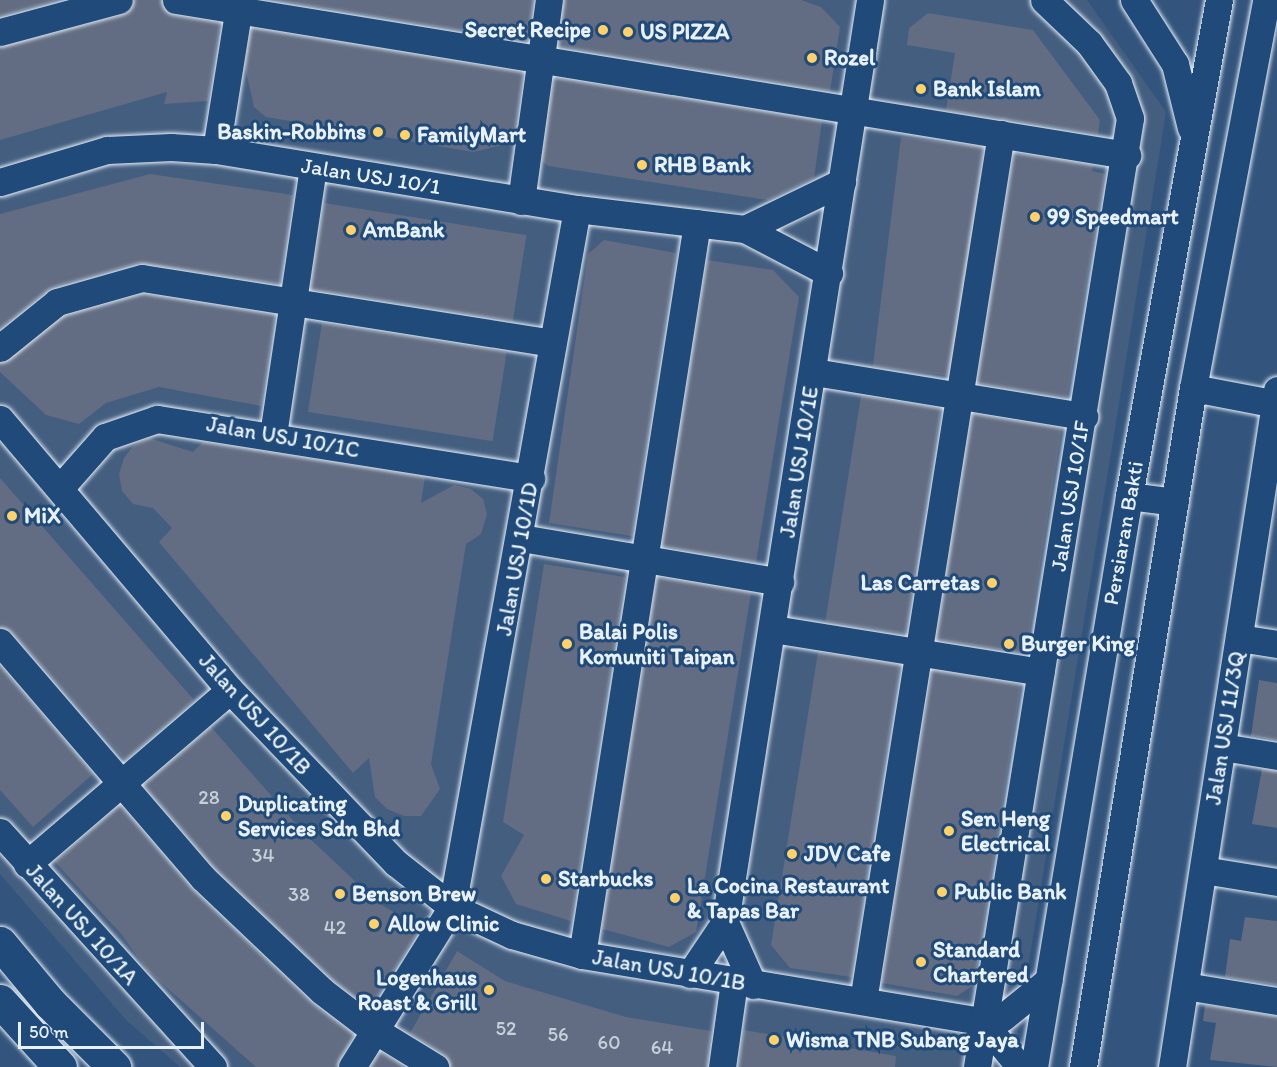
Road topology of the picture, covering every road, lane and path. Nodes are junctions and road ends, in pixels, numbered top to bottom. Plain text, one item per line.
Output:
1 (119, 0) edge
2 (176, 0) edge
3 (549, 0) edge
4 (870, 0) edge
5 (1044, 0) edge
6 (1134, 0) edge
7 (1219, 0) edge
8 (1266, 0) edge
9 (240, 5) edge
10 (0, 32) edge
11 (540, 60) junction
12 (851, 109) junction
13 (1001, 134) junction
14 (1194, 138) junction
15 (216, 150) junction
16 (1127, 155) junction
17 (313, 168) junction
18 (0, 182) edge
19 (842, 182) junction
20 (521, 201) junction
21 (577, 209) junction
22 (697, 223) junction
23 (745, 229) junction
24 (829, 273) junction
25 (293, 301) junction
26 (552, 343) junction
27 (0, 348) edge
28 (814, 372) junction
29 (1192, 388) junction
30 (961, 396) junction
31 (1276, 399) edge
32 (1084, 416) junction
33 (0, 419) edge
34 (273, 435) junction
35 (531, 478) junction
36 (60, 488) junction
37 (1129, 496) junction
38 (1175, 501) junction
39 (1267, 521) edge
40 (521, 538) junction
41 (644, 559) junction
42 (780, 582) junction
43 (773, 629) junction
44 (1239, 638) junction
45 (0, 642) edge
46 (1277, 644) edge
47 (920, 651) junction
48 (1041, 672) junction
49 (230, 690) junction
50 (1222, 747) junction
51 (1277, 756) edge
52 (122, 781) junction
53 (0, 832) edge
54 (27, 864) junction
55 (1203, 870) junction
56 (1277, 882) edge
57 (452, 907) junction
58 (725, 922) junction
59 (0, 943) edge
60 (582, 955) junction
61 (690, 974) junction
62 (1048, 980) junction
63 (744, 983) junction
64 (1185, 986) junction
65 (1277, 1000) edge
66 (0, 1001) edge
67 (863, 1001) junction
68 (982, 1021) junction
69 (375, 1031) junction
70 (60, 1067) edge
71 (114, 1067) edge
72 (213, 1067) edge
73 (352, 1067) edge
74 (435, 1067) edge
75 (722, 1067) edge
76 (977, 1067) edge
77 (1020, 1067) edge
78 (1034, 1067) edge
79 (1083, 1067) edge
80 (1172, 1067) edge

1 - 10 street
2 - 9 street
3 - 11 street
4 - 12 street, Jalan USJ 10/1E
5 - 16 street, Jalan USJ 10/1F
6 - 14 street
7 - 14 street, Persiaran Bakti
8 - 29 street, Persiaran Bakti
9 - 11 street
9 - 15 street
11 - 12 street
11 - 20 street
12 - 13 street
12 - 19 street, Jalan USJ 10/1E
13 - 16 street
13 - 30 street
14 - 37 street, Persiaran Bakti
15 - 17 street, Jalan USJ 10/1
15 - 18 street, Jalan USJ 10/1
16 - 32 street, Jalan USJ 10/1F
17 - 20 street, Jalan USJ 10/1
17 - 25 street
19 - 23 street
19 - 24 street, Jalan USJ 10/1E
20 - 21 street, Jalan USJ 10/1
21 - 22 street, Jalan USJ 10/1
21 - 26 street, Jalan USJ 10/1D
22 - 23 street, Jalan USJ 10/1
22 - 41 street
23 - 24 street, Jalan USJ 10/1
24 - 28 street, Jalan USJ 10/1E
25 - 26 street
25 - 27 street
25 - 34 street
26 - 35 street, Jalan USJ 10/1D
28 - 30 street
28 - 42 street, Jalan USJ 10/1E
29 - 31 street
29 - 38 street, Persiaran Bakti
30 - 32 street
30 - 47 street
31 - 39 street, Jalan USJ 11/3Q
32 - 48 street, Jalan USJ 10/1F
33 - 36 street, Jalan USJ 10/1B
34 - 35 street, Jalan USJ 10/1C
34 - 36 street, Jalan USJ 10/1C
35 - 40 street, Jalan USJ 10/1D
36 - 49 street, Jalan USJ 10/1B
37 - 38 street
37 - 62 street, Persiaran Bakti
38 - 79 street, Persiaran Bakti
39 - 44 street, Jalan USJ 11/3Q
40 - 41 street
40 - 57 street, Jalan USJ 10/1D
41 - 42 street
41 - 60 street
42 - 43 street, Jalan USJ 10/1E
43 - 47 street
43 - 58 street, Jalan USJ 10/1E
44 - 46 street
44 - 50 street, Jalan USJ 11/3Q
45 - 52 street
47 - 48 street
47 - 67 street
48 - 68 street, Jalan USJ 10/1F
49 - 52 street
49 - 57 street, Jalan USJ 10/1B
50 - 51 street
50 - 55 street, Jalan USJ 11/3Q
52 - 54 street
52 - 69 street
53 - 54 street, Jalan USJ 10/1A
54 - 72 street, Jalan USJ 10/1A
55 - 56 street
55 - 64 street, Jalan USJ 11/3Q
57 - 60 street, Jalan USJ 10/1B
57 - 69 street
58 - 61 street, Jalan USJ 10/1E
58 - 63 street
59 - 71 main road
60 - 61 street, Jalan USJ 10/1B
61 - 63 street, Jalan USJ 10/1B
62 - 68 street, Jalan USJ 10/1B
62 - 78 street, Persiaran Bakti
63 - 67 street, Jalan USJ 10/1B
63 - 75 street
64 - 65 street
64 - 80 street, Jalan USJ 11/3Q
66 - 70 main road
67 - 68 street, Jalan USJ 10/1B
68 - 76 street
68 - 77 street
69 - 73 street
69 - 74 street

